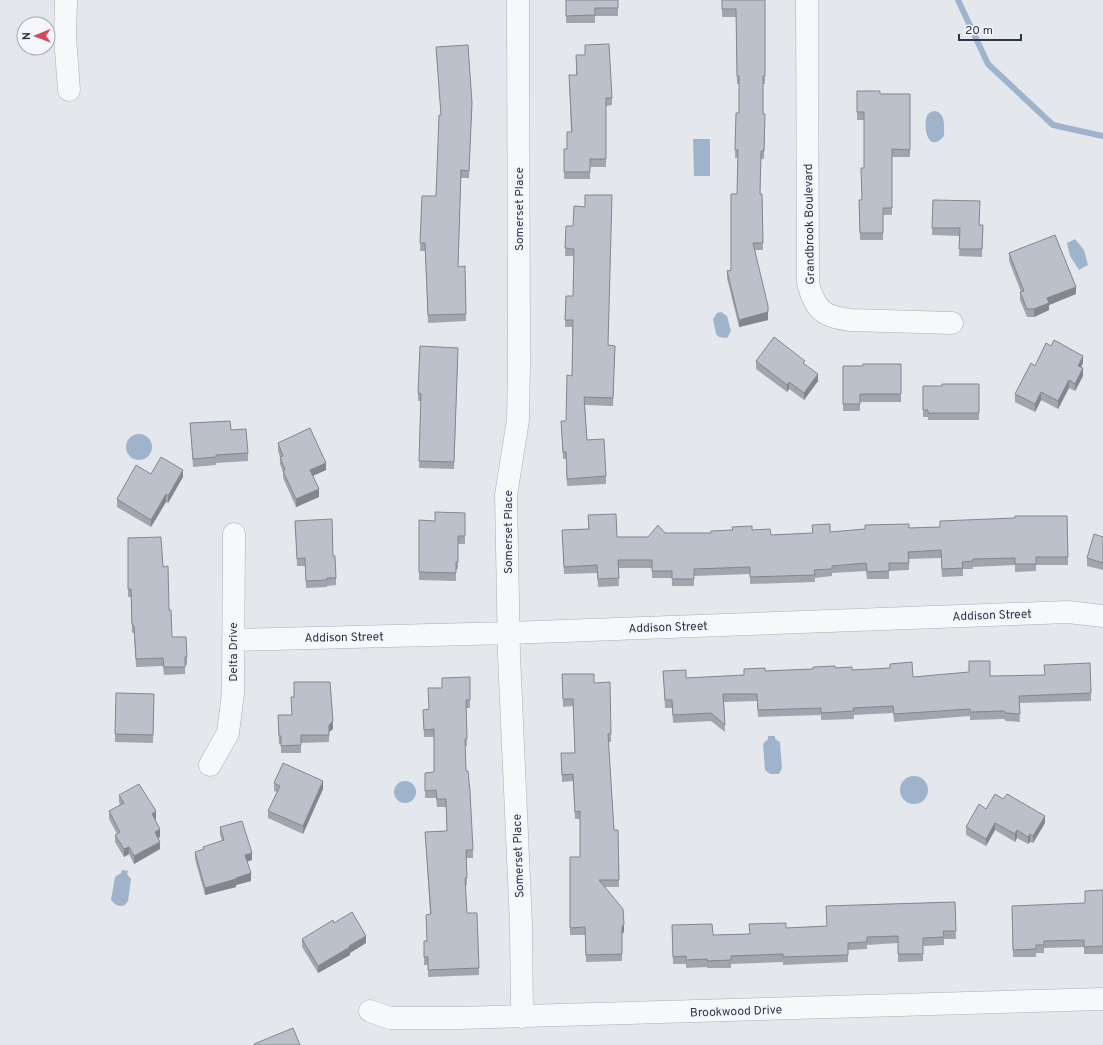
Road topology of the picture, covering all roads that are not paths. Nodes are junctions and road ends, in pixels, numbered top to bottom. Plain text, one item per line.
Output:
1 (66, 0) edge
2 (518, 0) edge
3 (807, 0) edge
4 (69, 90) dead end
5 (952, 323) dead end
6 (234, 534) dead end
7 (1103, 616) edge
8 (509, 633) junction
9 (233, 640) junction
10 (210, 765) dead end
11 (1103, 999) edge
12 (370, 1011) dead end
13 (522, 1017) junction

1 - 4 street
2 - 8 street, Somerset Place
3 - 5 street, Grandbrook Boulevard
6 - 9 street, Delta Drive
7 - 8 street, Addison Street
8 - 9 street, Addison Street
8 - 13 street, Somerset Place
9 - 10 street, Delta Drive
11 - 13 street, Brookwood Drive
12 - 13 street, Brookwood Drive

